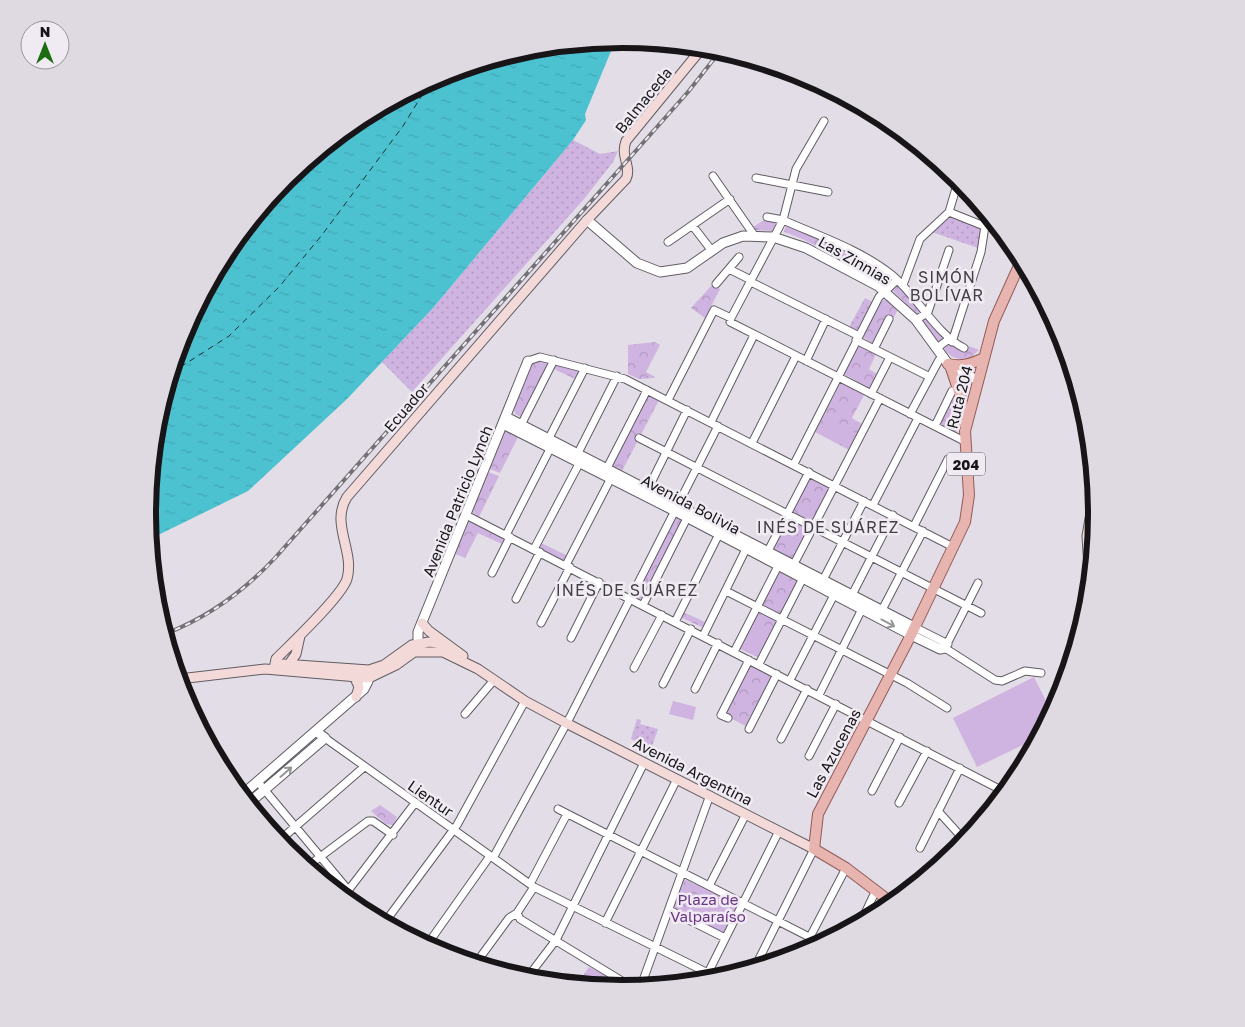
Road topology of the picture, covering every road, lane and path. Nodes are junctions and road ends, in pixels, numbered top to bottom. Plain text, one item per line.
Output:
1 (698, 53) edge
2 (824, 121) dead end
3 (714, 176) dead end
4 (756, 178) dead end
5 (791, 185) junction
6 (956, 188) edge
7 (828, 192) dead end
8 (730, 199) junction
9 (949, 212) junction
10 (767, 217) dead end
11 (587, 220) junction
12 (783, 220) junction
13 (985, 221) edge
14 (692, 225) junction
15 (984, 226) junction
16 (754, 235) junction
17 (772, 237) junction
18 (668, 242) dead end
19 (949, 250) dead end
20 (712, 251) junction
21 (739, 257) dead end
22 (1018, 268) edge
23 (728, 269) junction
24 (751, 281) junction
25 (900, 282) junction
26 (716, 284) dead end
27 (884, 292) junction
28 (928, 312) junction
29 (731, 318) junction
30 (889, 319) dead end
31 (826, 320) junction
32 (916, 320) junction
33 (754, 334) junction
34 (858, 338) junction
35 (950, 340) junction
36 (937, 348) junction
37 (964, 348) dead end
38 (874, 349) junction
39 (796, 356) junction
40 (890, 357) junction
41 (984, 358) junction
42 (554, 360) junction
43 (528, 361) joint
44 (806, 361) junction
45 (947, 363) junction
46 (585, 368) junction
47 (617, 376) junction
48 (838, 377) junction
49 (930, 377) junction
50 (978, 380) junction
51 (647, 390) junction
52 (952, 391) dead end
53 (871, 394) junction
54 (880, 398) junction
55 (668, 400) junction
56 (687, 410) junction
57 (910, 414) junction
58 (918, 418) junction
59 (504, 420) junction
60 (711, 422) junction
61 (522, 425) junction
62 (718, 426) junction
63 (935, 426) junction
64 (964, 436) junction
65 (639, 438) dead end
66 (550, 443) junction
67 (752, 443) junction
68 (666, 452) junction
69 (579, 458) junction
70 (948, 460) dead end
71 (794, 464) junction
72 (607, 468) junction
73 (698, 468) junction
74 (810, 472) junction
75 (611, 478) junction
76 (834, 485) junction
77 (648, 489) junction
78 (864, 501) junction
79 (873, 505) junction
80 (677, 508) junction
81 (466, 515) junction
82 (787, 515) junction
83 (893, 515) junction
84 (687, 518) junction
85 (914, 526) junction
86 (812, 528) junction
87 (1088, 530) edge
88 (923, 531) junction
89 (719, 534) junction
90 (508, 536) junction
91 (842, 543) junction
92 (954, 547) junction
93 (1088, 547) edge
94 (746, 549) junction
95 (537, 551) junction
96 (768, 551) junction
97 (871, 558) junction
98 (794, 564) junction
99 (568, 566) junction
100 (778, 566) junction
101 (492, 573) dead end
102 (901, 573) junction
103 (803, 578) junction
104 (823, 580) junction
105 (598, 582) junction
106 (978, 583) dead end
107 (934, 589) junction
108 (726, 591) junction
109 (834, 594) junction
110 (852, 595) junction
111 (630, 599) junction
112 (516, 600) dead end
113 (644, 606) junction
114 (965, 606) junction
115 (757, 607) junction
116 (862, 609) junction
117 (882, 610) junction
118 (981, 613) dead end
119 (662, 615) junction
120 (782, 619) junction
121 (675, 622) junction
122 (422, 623) junction
123 (541, 623) dead end
124 (690, 629) junction
125 (912, 631) junction
126 (303, 632) junction
127 (813, 635) junction
128 (703, 636) junction
129 (571, 638) dead end
130 (447, 644) junction
131 (718, 644) junction
132 (946, 646) junction
133 (417, 647) junction
134 (842, 650) junction
135 (734, 652) junction
136 (296, 654) junction
137 (749, 660) junction
138 (759, 664) junction
139 (274, 666) junction
140 (306, 666) junction
141 (287, 667) junction
142 (634, 668) dead end
143 (478, 669) junction
144 (1042, 673) dead end
145 (185, 674) edge
146 (369, 674) junction
147 (778, 674) junction
148 (891, 674) junction
149 (354, 676) junction
150 (186, 677) edge
151 (494, 680) junction
152 (790, 680) junction
153 (663, 684) dead end
154 (695, 689) dead end
155 (807, 689) junction
156 (819, 695) junction
157 (356, 697) junction
158 (525, 700) junction
159 (836, 704) junction
160 (947, 708) dead end
161 (465, 714) dead end
162 (728, 718) dead end
163 (867, 719) junction
164 (566, 723) junction
165 (749, 729) dead end
166 (317, 732) junction
167 (900, 737) junction
168 (325, 738) junction
169 (781, 739) dead end
170 (926, 750) junction
171 (809, 756) dead end
172 (644, 763) junction
173 (364, 766) junction
174 (960, 768) junction
175 (677, 779) junction
176 (258, 782) junction
177 (998, 788) edge
178 (248, 790) edge
179 (265, 790) junction
180 (872, 791) dead end
181 (710, 796) junction
182 (254, 799) edge
183 (415, 803) junction
184 (899, 803) dead end
185 (558, 809) dead end
186 (938, 811) junction
187 (568, 814) junction
188 (746, 814) junction
189 (295, 827) junction
190 (453, 830) junction
191 (779, 831) junction
192 (608, 834) junction
193 (286, 835) edge
194 (393, 835) junction
195 (960, 835) edge
196 (920, 848) dead end
197 (814, 849) junction
198 (642, 852) junction
199 (321, 856) junction
200 (492, 857) junction
201 (313, 862) edge
202 (846, 868) junction
203 (681, 872) junction
204 (340, 884) edge
205 (532, 885) junction
206 (709, 886) junction
207 (876, 890) junction
208 (350, 891) edge
209 (886, 898) edge
210 (743, 903) junction
211 (572, 907) junction
212 (669, 910) junction
213 (866, 910) edge
214 (517, 913) junction
215 (388, 916) edge
216 (778, 921) junction
217 (605, 923) junction
218 (810, 937) junction
219 (432, 938) edge
220 (725, 938) junction
221 (813, 939) edge
222 (556, 940) junction
223 (654, 946) junction
224 (480, 957) edge
225 (760, 957) edge
226 (532, 971) edge
227 (706, 972) edge
228 (709, 972) edge
229 (642, 979) edge
230 (623, 980) edge

1 - 11 main road, Balmaceda
2 - 5 street
3 - 8 street
4 - 5 street
5 - 7 street
5 - 12 street
6 - 9 street
8 - 14 street
8 - 16 street
9 - 15 street
9 - 25 street
10 - 12 street
11 - 20 street, Las Zinnias
11 - 126 main road, Ecuador
12 - 17 street
12 - 25 street
13 - 15 street
14 - 18 street
14 - 20 street
15 - 35 street
16 - 17 street, Las Zinnias
16 - 20 street, Las Zinnias
17 - 24 street
17 - 27 street, Las Zinnias
19 - 28 street
21 - 23 street
22 - 41 main road, Ruta 204 / 204
23 - 24 street
23 - 26 street
24 - 29 street
24 - 31 street
25 - 27 street
25 - 28 street
27 - 32 street, Las Zinnias
27 - 34 street
28 - 32 street
28 - 35 street
29 - 33 street
29 - 55 street
30 - 38 street
31 - 34 street
31 - 44 street
32 - 36 street, Las Zinnias
33 - 39 street
33 - 60 street
34 - 38 street
34 - 48 street
35 - 36 street
35 - 37 street
36 - 45 street, Las Zinnias
38 - 40 street
39 - 44 street
39 - 67 street
40 - 49 street
40 - 53 street
41 - 45 main road
41 - 50 main road, Ruta 204 / 204
42 - 43 street
42 - 46 street
42 - 61 street
43 - 59 street, Avenida Patricio Lynch
44 - 48 street
45 - 49 street
45 - 50 street
45 - 64 main road
46 - 47 street
46 - 66 street
47 - 51 street
47 - 69 street
48 - 53 street
48 - 71 street
49 - 57 street
50 - 64 main road, Ruta 204 / 204
51 - 55 street
51 - 72 street
52 - 63 street
53 - 54 street
54 - 57 street
54 - 76 street
55 - 56 street
56 - 60 street
56 - 68 street
57 - 58 street
58 - 63 street
58 - 79 street
59 - 61 street, Avenida Bolivia
59 - 66 street, Avenida Bolivia
59 - 81 street, Avenida Patricio Lynch
60 - 62 street
61 - 66 street, Avenida Bolivia
62 - 67 street
62 - 73 street
63 - 64 street
64 - 92 main road, Ruta 204 / 204
65 - 68 street
66 - 69 street, Avenida Bolivia
66 - 90 street
67 - 71 street
68 - 73 street
68 - 77 street
69 - 72 street, Avenida Bolivia
69 - 75 street, Avenida Bolivia
69 - 95 street
70 - 85 street
71 - 74 street
72 - 77 street, Avenida Bolivia
73 - 80 street
73 - 82 street
74 - 76 street
74 - 82 street
75 - 80 street, Avenida Bolivia
75 - 99 street
76 - 78 street
76 - 86 street
77 - 80 street, Avenida Bolivia
78 - 79 street
78 - 91 street
79 - 83 street
80 - 84 street, Avenida Bolivia
80 - 96 street, Avenida Bolivia
80 - 111 street
81 - 90 street
81 - 122 street, Avenida Patricio Lynch
82 - 86 street
82 - 96 street
83 - 85 street
83 - 97 street
84 - 89 street, Avenida Bolivia
84 - 113 street
85 - 88 street
86 - 91 street
86 - 98 street
87 - 93 main road
88 - 92 street
88 - 102 street
89 - 94 street, Avenida Bolivia
89 - 121 street
90 - 95 street
90 - 101 street
91 - 97 street
91 - 104 street
92 - 107 main road, Ruta 204
94 - 100 street, Avenida Bolivia
94 - 108 street
95 - 99 street
95 - 112 street
96 - 98 street, Avenida Bolivia
97 - 102 street
97 - 110 street
98 - 104 street, Avenida Bolivia
99 - 105 street
99 - 123 street
100 - 103 street, Avenida Bolivia
100 - 115 street
102 - 107 street
102 - 117 street
103 - 109 street, Avenida Bolivia
103 - 120 street
104 - 110 street, Avenida Bolivia
105 - 111 street
105 - 129 street
106 - 114 street
107 - 114 street
107 - 125 main road, Las Azucenas
108 - 115 street
108 - 128 street
109 - 116 street, Avenida Bolivia
109 - 127 street
110 - 117 street, Avenida Bolivia
111 - 113 street
111 - 164 street
113 - 119 street
114 - 118 street
114 - 132 street
115 - 120 street
115 - 135 street
116 -> 125 street, Avenida Bolivia
116 - 134 street
117 - 125 street, Avenida Bolivia
119 - 121 street
119 - 142 street
120 - 127 street
120 - 138 street
121 - 124 street
122 - 130 main road, Avenida Argentina
122 - 133 street, Avenida Patricio Lynch
124 - 128 street
124 - 153 street
125 - 132 street, Avenida Bolivia
125 - 148 main road, Las Azucenas
126 - 136 main road, Ecuador
126 - 139 main road, Ecuador
127 - 134 street
127 - 152 street
128 - 131 street
130 - 133 main road
130 - 143 main road, Avenida Argentina
131 - 135 street
131 - 154 street
132 - 144 street
133 - 143 main road, Avenida Argentina
133 - 146 main road
134 - 148 street
134 - 156 street
135 - 137 street
136 - 140 main road
136 - 141 main road, Ecuador
137 - 138 street
137 - 162 street
138 - 147 street
139 - 141 main road
139 - 145 main road
139 - 150 main road
140 - 141 main road
140 - 146 main road
141 - 149 main road
143 - 151 main road, Avenida Argentina
146 - 149 main road
146 - 157 street
147 - 152 street
147 - 165 street
148 - 160 street
148 - 163 main road, Las Azucenas
149 - 157 main road
151 - 158 main road, Avenida Argentina
151 - 161 street
152 - 155 street
155 - 156 street
155 - 169 street
156 - 159 street
157 - 166 street
158 - 164 main road, Avenida Argentina
158 - 190 street
159 - 163 street
159 - 171 street
163 - 167 street
163 - 197 main road, Las Azucenas
164 - 172 main road, Avenida Argentina
164 - 200 street
166 - 168 street, Lientur
166 - 176 street
167 - 170 street
167 - 180 street
168 - 173 street, Lientur
179 -> 168 street
170 - 174 street
170 - 184 street
172 - 175 main road, Avenida Argentina
172 - 192 street
173 - 183 street, Lientur
173 - 189 street
174 - 177 street
174 - 186 street
175 - 181 main road, Avenida Argentina
175 - 198 street
176 - 178 street
176 - 179 street
179 - 182 street
179 - 189 street
181 - 188 main road, Avenida Argentina
181 - 203 street
183 - 190 street, Lientur
183 - 194 street
185 - 187 street
186 - 195 street
186 - 196 street
187 - 192 street
187 - 205 street
188 - 191 main road, Avenida Argentina
188 - 206 street
189 - 193 street
189 - 199 street
190 - 200 street, Lientur
190 - 215 street
191 - 197 main road, Avenida Argentina
191 - 210 street
192 - 198 street
192 - 211 street
194 - 199 street
194 - 208 street
197 - 202 main road, Avenida Argentina
197 - 216 street
198 - 203 street
198 - 217 street
199 - 201 street
199 - 204 street
200 - 205 street, Lientur
200 - 219 street
202 - 207 main road, Avenida Argentina
202 - 218 street
203 - 206 street
203 - 212 street
205 - 211 street, Lientur
205 - 214 street
206 - 210 street
207 - 209 main road, Avenida Argentina
207 - 213 street
210 - 216 street
210 - 220 street
211 - 217 street, Lientur
211 - 222 street
212 - 220 street
212 - 223 street
214 - 222 street
214 - 224 street
216 - 218 street
216 - 225 street
217 - 223 street, Lientur
218 - 221 street
220 - 228 street
222 - 226 street
222 - 230 street
223 - 227 street, Lientur
223 - 229 street

